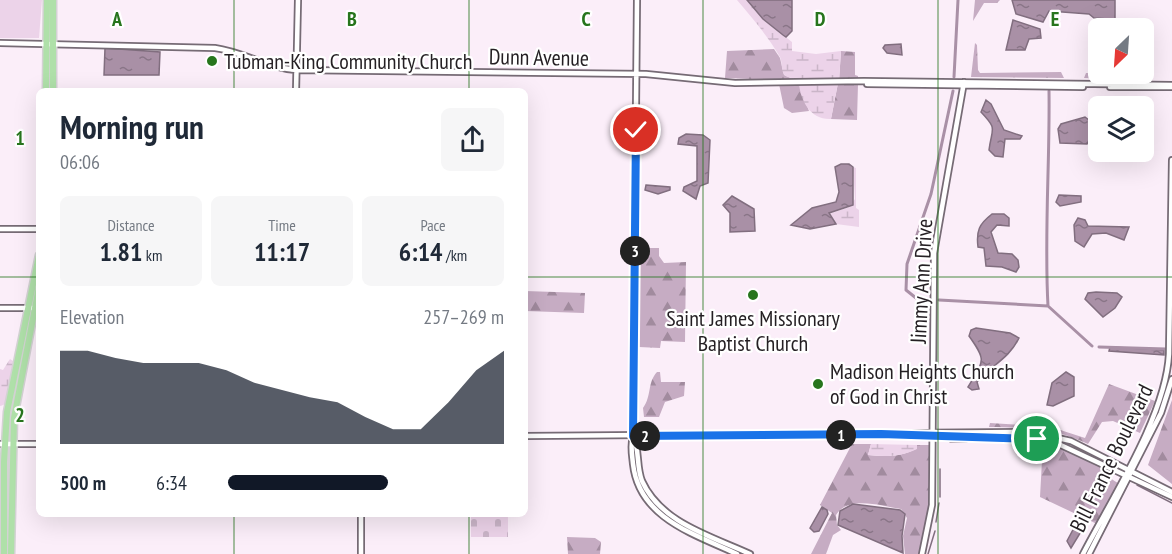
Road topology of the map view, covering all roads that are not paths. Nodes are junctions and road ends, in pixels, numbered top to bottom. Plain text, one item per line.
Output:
1 (47, 0) edge
2 (53, 0) edge
3 (298, 0) edge
4 (636, 0) edge
5 (0, 43) edge
6 (50, 43) junction
7 (296, 70) junction
8 (637, 74) junction
9 (963, 84) junction
10 (1172, 86) edge
11 (46, 88) edge
12 (53, 88) edge
13 (296, 88) edge
14 (1172, 160) edge
15 (0, 229) edge
16 (36, 229) edge
17 (36, 287) edge
18 (0, 308) edge
19 (34, 308) edge
20 (1172, 378) edge
21 (934, 435) junction
22 (528, 436) edge
23 (633, 436) junction
24 (5, 444) edge
25 (36, 444) edge
26 (1135, 459) junction
27 (1111, 463) junction
28 (1128, 472) junction
29 (1147, 479) junction
30 (1142, 482) junction
31 (1122, 484) junction
32 (1172, 492) edge
33 (648, 496) junction
34 (1172, 498) edge
35 (4, 516) junction
36 (361, 517) edge
37 (11, 529) junction
38 (4, 554) edge
39 (11, 554) edge
40 (361, 554) edge
41 (737, 554) edge
42 (750, 554) edge
43 (922, 554) edge
44 (1083, 554) edge
45 (1089, 554) edge

1 - 6 main road
2 - 6 main road
3 - 7 street
4 - 8 street
5 - 6 street, Dunn Avenue
6 - 7 street, Dunn Avenue
6 - 11 main road
6 - 12 main road
7 - 8 street, Dunn Avenue
7 - 13 street
8 - 9 street, Dunn Avenue
8 - 23 street
9 - 10 street, Dunn Avenue
9 - 21 street, Jimmy Ann Drive
14 - 26 street, Bill France Boulevard
15 - 16 street
17 - 19 main road
18 - 19 street
19 - 24 main road
20 - 26 street, Bill France Boulevard
21 - 23 street
21 - 27 street
21 - 43 street, Jimmy Ann Drive
22 - 23 street
23 - 33 street
24 - 25 street
24 - 35 main road
24 - 37 main road
26 - 27 street
26 - 28 street, Bill France Boulevard
26 - 29 street
27 - 28 street
27 - 31 street
28 - 29 street
28 - 30 street
28 - 31 street, Bill France Boulevard
29 - 32 street
30 - 31 street
30 - 34 street
31 - 44 street, Bill France Boulevard
31 - 45 street, Bill France Boulevard
33 - 41 street
33 - 42 street
35 - 37 main road
35 - 38 main road
36 - 40 street
37 - 39 main road

